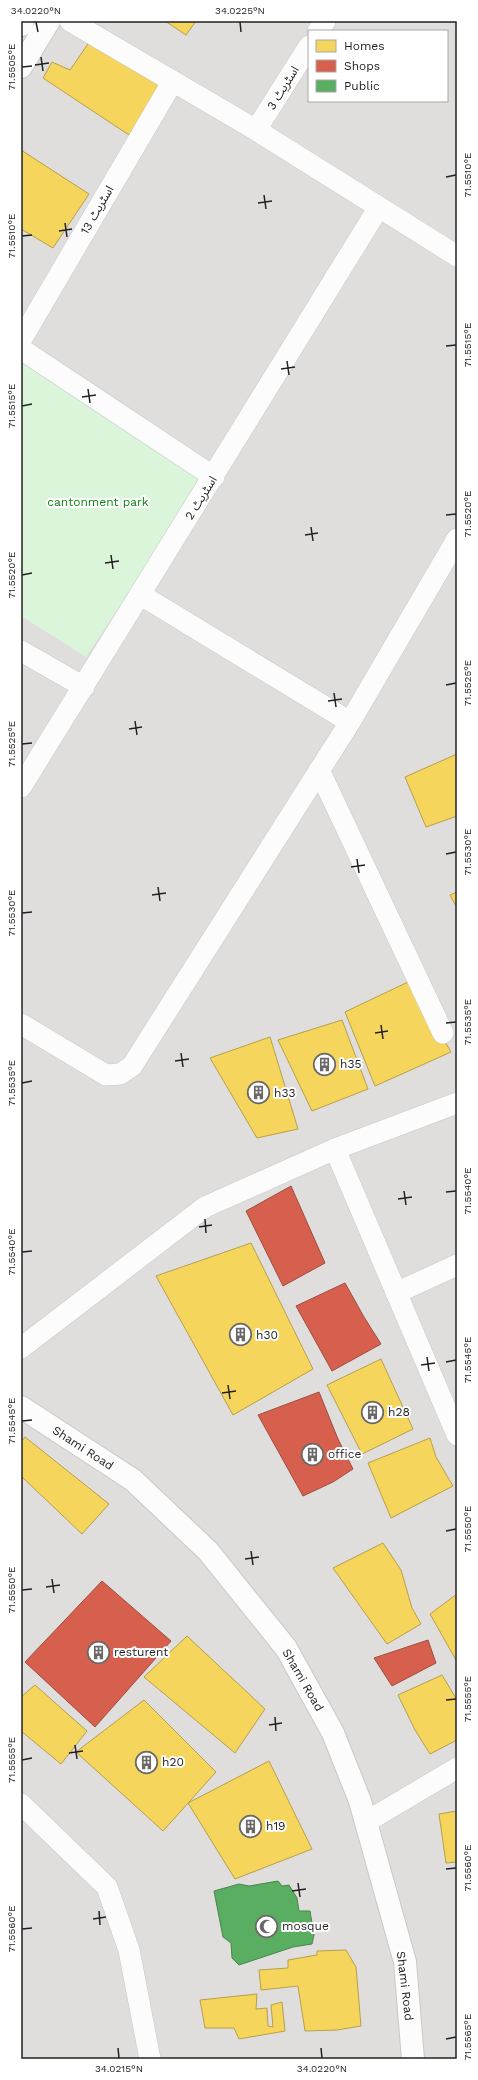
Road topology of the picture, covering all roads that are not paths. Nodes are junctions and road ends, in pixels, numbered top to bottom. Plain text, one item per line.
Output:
1 (23, 21) edge
2 (49, 21) edge
3 (70, 21) edge
4 (324, 21) edge
5 (21, 25) edge
6 (319, 30) edge
7 (308, 48) edge
8 (21, 67) edge
9 (173, 81) junction
10 (256, 130) junction
11 (379, 207) junction
12 (457, 256) edge
13 (21, 340) edge
14 (21, 349) edge
15 (214, 477) junction
16 (457, 539) edge
17 (141, 595) junction
18 (21, 651) edge
19 (84, 687) junction
20 (350, 722) junction
21 (319, 770) junction
22 (21, 787) edge
23 (21, 1024) edge
24 (443, 1033) dead end
25 (457, 1103) edge
26 (334, 1149) junction
27 (457, 1265) edge
28 (396, 1292) junction
29 (21, 1348) edge
30 (21, 1408) edge
31 (457, 1435) edge
32 (457, 1768) edge
33 (21, 1804) edge
34 (366, 1822) junction
35 (150, 2059) edge
36 (412, 2059) edge

1 - 5 street
2 - 8 street
3 - 9 street
4 - 6 street
7 - 10 street, اسٹریٹ 3
9 - 10 street
9 - 13 street, اسٹریٹ 13
10 - 11 street
11 - 12 street
11 - 15 street, اسٹریٹ 2
14 - 15 street
15 - 17 street, اسٹریٹ 2
16 - 20 street
17 - 19 street, اسٹریٹ 2
17 - 20 street
18 - 19 street
19 - 22 street, اسٹریٹ 2
20 - 21 street
21 - 23 street
21 - 24 street
25 - 26 street
26 - 28 street
26 - 29 street
27 - 28 street
28 - 31 street
30 - 34 street, Shami Road
32 - 34 street
33 - 35 street
34 - 36 street, Shami Road

